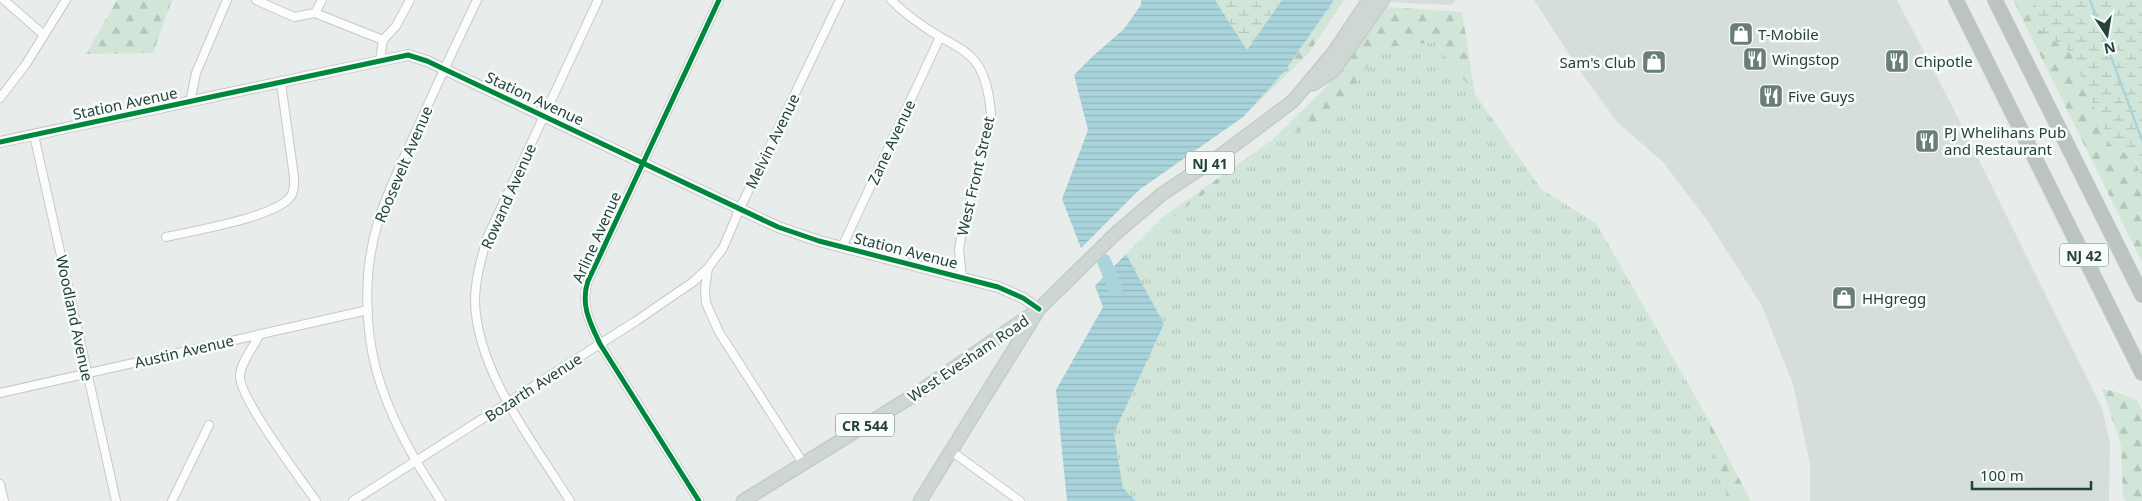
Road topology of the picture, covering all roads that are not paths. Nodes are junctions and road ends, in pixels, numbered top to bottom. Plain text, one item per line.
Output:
1 (4, 0) edge
2 (66, 0) edge
3 (227, 0) edge
4 (256, 0) edge
5 (322, 0) edge
6 (410, 0) edge
7 (477, 0) edge
8 (598, 0) edge
9 (719, 0) edge
10 (840, 0) edge
11 (891, 0) edge
12 (1369, 0) edge
13 (1383, 0) edge
14 (1956, 0) edge
15 (1995, 0) edge
16 (315, 13) junction
17 (44, 35) junction
18 (940, 37) junction
19 (382, 40) junction
20 (380, 60) junction
21 (444, 69) junction
22 (281, 83) junction
23 (1304, 90) junction
24 (0, 98) edge
25 (190, 102) junction
26 (544, 116) junction
27 (34, 135) junction
28 (0, 142) edge
29 (642, 162) junction
30 (740, 208) junction
31 (166, 237) dead end
32 (842, 247) junction
33 (708, 268) junction
34 (962, 277) junction
35 (2142, 295) edge
36 (1039, 309) junction
37 (368, 310) junction
38 (260, 334) junction
39 (600, 344) junction
40 (986, 346) junction
41 (1010, 356) junction
42 (2142, 372) edge
43 (86, 373) junction
44 (0, 393) edge
45 (508, 402) junction
46 (210, 425) dead end
47 (951, 451) junction
48 (416, 462) junction
49 (803, 463) junction
50 (0, 484) edge
51 (922, 500) edge
52 (4, 501) edge
53 (116, 501) edge
54 (172, 501) edge
55 (316, 501) edge
56 (353, 501) edge
57 (441, 501) edge
58 (570, 501) edge
59 (699, 501) edge
60 (743, 501) edge
61 (1020, 501) edge

1 - 17 street
2 - 17 street
3 - 25 street
4 - 16 street
5 - 16 street
6 - 19 street
7 - 21 street, Roosevelt Avenue
8 - 26 street, Rowand Avenue
9 - 29 street, Arline Avenue
10 - 30 street, Melvin Avenue
11 - 18 street, West Front Street
12 - 23 main road, NJ 41
13 - 23 main road
14 - 42 highway, NJ 42
15 - 35 highway, NJ 42
16 - 19 street
17 - 24 street
18 - 32 street, Zane Avenue
18 - 34 street, West Front Street
19 - 20 street
20 - 21 street, Station Avenue
20 - 22 street, Station Avenue
21 - 26 street, Station Avenue
21 - 37 street, Roosevelt Avenue
22 - 25 street, Station Avenue
22 - 31 street
23 - 36 main road, NJ 41
25 - 27 street, Station Avenue
26 - 29 street, Station Avenue
26 - 45 street, Rowand Avenue
27 - 28 street, Station Avenue
27 - 43 street, Woodland Avenue
29 - 30 street, Station Avenue
29 - 39 street, Arline Avenue
30 - 32 street, Station Avenue
30 - 33 street, Melvin Avenue
32 - 34 street, Station Avenue
33 - 39 street, Bozarth Avenue
33 - 49 street
34 - 36 street, Station Avenue
36 - 40 main road, West Evesham Road / CR 544
36 - 41 main road, NJ 41
37 - 38 street, Austin Avenue
37 - 48 street, Roosevelt Avenue
38 - 43 street, Austin Avenue
38 - 55 street
39 - 45 street, Bozarth Avenue
39 - 59 street, Arline Avenue
40 - 41 main road
40 - 49 main road, West Evesham Road / CR 544
41 - 47 main road, NJ 41
43 - 44 street, Austin Avenue
43 - 53 street, Woodland Avenue
45 - 48 street, Bozarth Avenue
45 - 58 street, Rowand Avenue
46 - 54 street
47 - 51 main road, NJ 41
47 - 61 street
48 - 56 street, Bozarth Avenue
48 - 57 street, Roosevelt Avenue
49 - 60 main road, West Evesham Road / CR 544
50 - 52 street

